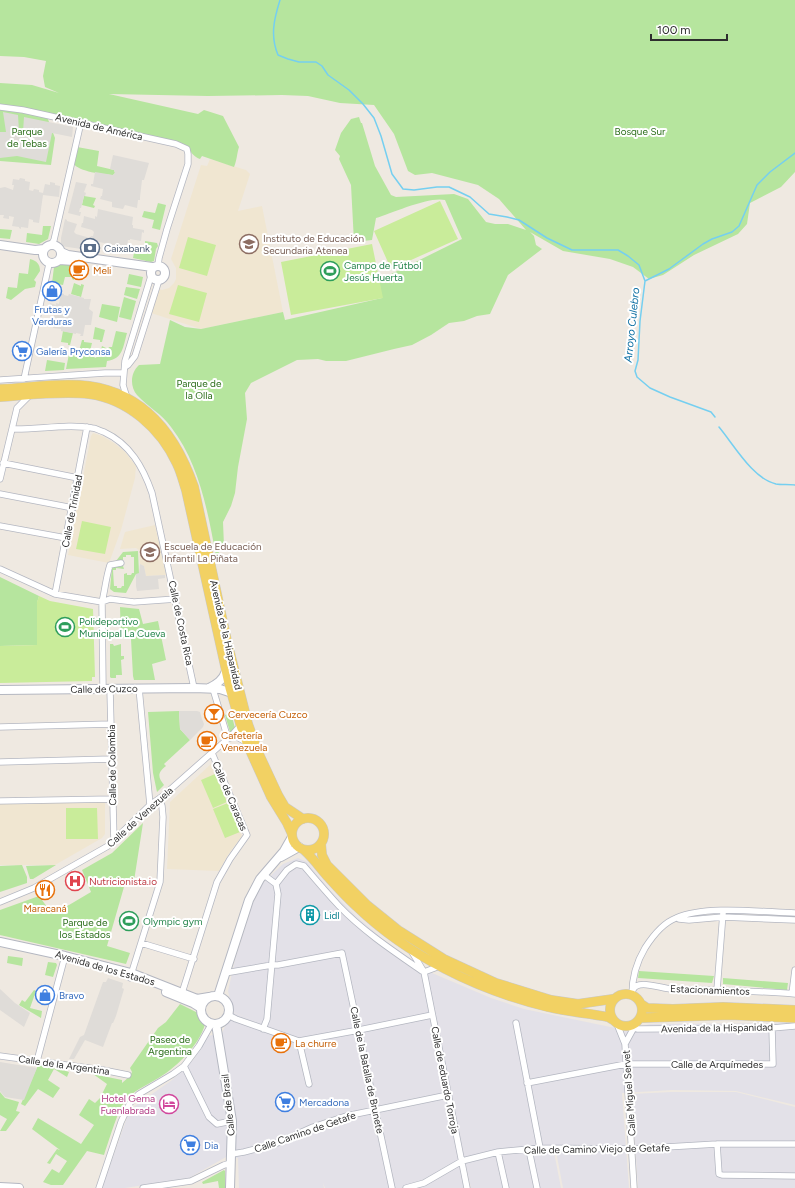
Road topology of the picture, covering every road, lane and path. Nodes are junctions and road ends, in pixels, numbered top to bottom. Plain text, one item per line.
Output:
1 (0, 106) edge
2 (81, 122) junction
3 (0, 244) edge
4 (48, 247) junction
5 (0, 250) edge
6 (60, 256) junction
7 (46, 261) junction
8 (154, 273) junction
9 (124, 370) junction
10 (24, 379) junction
11 (0, 380) edge
12 (0, 389) edge
13 (28, 396) junction
14 (4, 397) edge
15 (127, 398) junction
16 (17, 408) junction
17 (87, 427) junction
18 (12, 429) junction
19 (3, 463) junction
20 (78, 478) junction
21 (0, 479) edge
22 (0, 494) edge
23 (73, 508) junction
24 (0, 526) edge
25 (66, 538) junction
26 (121, 563) dead end
27 (0, 569) edge
28 (56, 594) junction
29 (176, 599) junction
30 (102, 602) junction
31 (226, 671) junction
32 (139, 688) junction
33 (194, 688) junction
34 (107, 689) junction
35 (211, 689) junction
36 (0, 690) edge
37 (232, 693) junction
38 (240, 723) junction
39 (112, 724) junction
40 (0, 726) edge
41 (228, 739) junction
42 (247, 743) junction
43 (212, 753) junction
44 (112, 759) junction
45 (0, 762) edge
46 (113, 799) junction
47 (159, 799) junction
48 (0, 801) edge
49 (150, 805) junction
50 (303, 819) junction
51 (292, 835) junction
52 (114, 842) junction
53 (321, 844) junction
54 (301, 848) junction
55 (275, 861) junction
56 (264, 875) junction
57 (276, 884) junction
58 (0, 902) edge
59 (723, 914) junction
60 (795, 914) edge
61 (795, 920) edge
62 (0, 942) edge
63 (141, 943) junction
64 (0, 946) edge
65 (410, 948) junction
66 (65, 958) junction
67 (194, 958) junction
68 (272, 965) junction
69 (440, 966) junction
70 (795, 970) edge
71 (424, 972) junction
72 (225, 973) junction
73 (131, 975) junction
74 (717, 990) junction
75 (182, 993) junction
76 (794, 994) edge
77 (632, 995) junction
78 (218, 996) junction
79 (209, 997) junction
80 (613, 999) junction
81 (641, 1004) junction
82 (201, 1008) junction
83 (795, 1010) edge
84 (432, 1014) junction
85 (228, 1015) junction
86 (795, 1018) edge
87 (615, 1022) junction
88 (214, 1023) junction
89 (516, 1023) dead end
90 (635, 1025) junction
91 (795, 1026) edge
92 (772, 1028) junction
93 (264, 1029) junction
94 (359, 1030) junction
95 (298, 1041) junction
96 (625, 1044) junction
97 (0, 1056) edge
98 (37, 1061) junction
99 (626, 1064) junction
100 (184, 1066) junction
101 (128, 1075) dead end
102 (527, 1083) junction
103 (308, 1084) dead end
104 (448, 1095) junction
105 (376, 1109) junction
106 (232, 1121) junction
107 (717, 1144) junction
108 (795, 1144) edge
109 (540, 1148) junction
110 (632, 1149) junction
111 (529, 1150) junction
112 (498, 1152) junction
113 (232, 1154) junction
114 (462, 1161) junction
115 (231, 1163) junction
116 (795, 1176) edge
117 (0, 1187) edge
118 (19, 1188) edge
119 (99, 1188) edge
120 (143, 1188) edge
121 (230, 1188) edge
122 (392, 1188) edge
123 (406, 1188) edge
124 (467, 1188) edge
125 (506, 1188) edge
126 (537, 1188) edge
127 (634, 1188) edge

1 - 2 street, Avenida de América
2 - 4 street
2 - 8 street, Avenida de América
3 - 4 street
4 - 6 street
4 - 7 street
5 - 7 street
6 - 7 street
6 - 8 street
7 - 10 street
8 - 9 street
8 - 9 street
9 - 10 street
9 - 15 street
10 - 11 street
12 - 15 main road, Avenida de la Hispanidad
13 - 14 main road, Avenida de la Hispanidad
13 - 16 street
13 - 31 main road, Avenida de la Hispanidad
14 - 16 street
15 - 50 main road, Avenida de la Hispanidad
16 - 18 street
17 - 18 street, Calle de Costa Rica
17 - 20 street, Calle de Trinidad
17 - 29 street, Calle de Costa Rica
18 - 19 street
19 - 20 street
19 - 21 street
20 - 23 street, Calle de Trinidad
22 - 23 street
23 - 25 street, Calle de Trinidad
24 - 25 street
25 - 28 street, Calle de Trinidad
26 - 30 street, Calle de Colombia
27 - 28 street
28 - 30 street
29 - 30 street
29 - 33 street, Calle de Costa Rica
30 - 34 street, Calle de Colombia
31 - 35 street
31 - 37 main road, Avenida de la Hispanidad
32 - 33 street, Calle de Cuzco
32 - 34 street, Calle de Cuzco
32 - 49 street
33 - 35 street, Calle de Cuzco
34 - 36 street, Calle de Cuzco
34 - 39 street, Calle de Colombia
35 - 37 street, Calle de Cuzco
35 - 41 street
37 - 38 main road, Avenida de la Hispanidad
38 - 41 street, Calle de Venezuela
38 - 42 main road, Avenida de la Hispanidad
39 - 40 street
39 - 44 street, Calle de Colombia
41 - 42 street
41 - 43 street, Calle de Venezuela
42 - 51 main road, Avenida de la Hispanidad
43 - 47 street, Calle de Venezuela
43 - 67 street, Calle de Caracas
44 - 45 street
44 - 46 street, Calle de Colombia
46 - 48 street
46 - 52 street, Calle de Colombia
47 - 49 street, Calle de Venezuela
47 - 63 street
49 - 52 street, Calle de Venezuela
50 - 51 main road
50 - 53 main road
51 - 54 main road
51 - 55 street
52 - 58 street, Calle de Venezuela
53 - 54 main road
53 - 80 main road
54 - 55 street
54 - 65 main road
55 - 56 street
56 - 57 street
56 - 72 street
57 - 68 street
57 - 71 street
59 - 60 street
59 - 61 street
59 - 74 street
59 - 77 street
62 - 66 street, Avenida de los Estados
63 - 67 street
63 - 73 street
64 - 66 street, Avenida de los Estados
65 - 69 main road
65 - 71 street, Calle de eduardo Torroja
66 - 73 street, Avenida de los Estados
66 - 98 street
67 - 75 street, Calle de Caracas
68 - 72 street
68 - 93 street
68 - 94 street, Calle de la Batalla de Brunete
69 - 71 street
69 - 87 main road
70 - 76 street
71 - 84 street, Calle de eduardo Torroja
72 - 78 street
73 - 75 street, Avenida de los Estados
73 - 82 street, Avenida de los Estados
74 - 76 street, Estacionamientos
74 - 77 street, Estacionamientos
75 - 79 street, Avenida de los Estados
77 - 80 main road
77 - 81 main road
78 - 79 street
78 - 85 street
79 - 82 street
80 - 87 main road
81 - 83 main road, Avenida de la Hispanidad
81 - 90 main road
82 - 88 street
84 - 94 street
84 - 104 street, Calle de eduardo Torroja
85 - 88 street
85 - 93 street
86 - 90 main road, Avenida de la Hispanidad
87 - 90 main road
87 - 96 street, Calle Miguel Servet
88 - 100 street
88 - 106 street, Calle de Brasil
89 - 102 street
90 - 92 street, Avenida de la Hispanidad
90 - 96 street
91 - 92 street, Avenida de la Hispanidad
92 - 99 street, Calle de Arquímedes
93 - 95 street
94 - 95 street
94 - 105 street, Calle de la Batalla de Brunete
95 - 103 street
96 - 99 street, Calle Miguel Servet
97 - 98 street, Calle de la Argentina
98 - 101 street, Calle de la Argentina
99 - 102 street
99 - 110 street, Calle Miguel Servet
100 - 106 street
100 - 119 street
102 - 109 street
104 - 105 street, Calle Camino de Getafe
104 - 114 street, Calle de eduardo Torroja
105 - 113 street, Calle Camino de Getafe
105 - 122 street, Calle de la Batalla de Brunete
106 - 113 street, Calle de Brasil
107 - 108 street, Calle de Camino Viejo de Getafe
107 - 110 street, Calle de Camino Viejo de Getafe
107 - 116 street
109 - 110 street, Calle de Camino Viejo de Getafe
109 - 111 street, Calle de Camino Viejo de Getafe
110 - 127 street, Calle Miguel Servet
111 - 112 street, Calle de Camino Viejo de Getafe
111 - 126 street
112 - 114 street, Calle de Camino Viejo de Getafe
112 - 125 street
113 - 115 street, Calle de Brasil
114 - 123 street, Calle de Camino Viejo de Getafe
114 - 124 street, Calle de eduardo Torroja
115 - 120 street
115 - 121 street, Calle de Brasil
117 - 118 street

